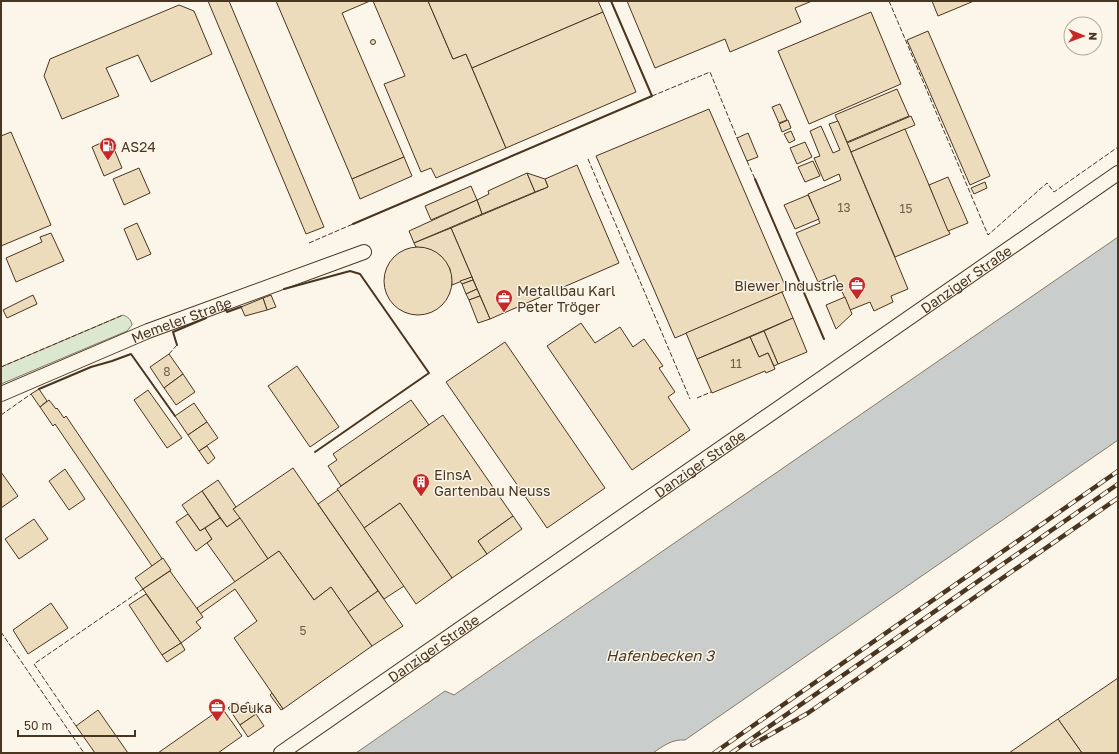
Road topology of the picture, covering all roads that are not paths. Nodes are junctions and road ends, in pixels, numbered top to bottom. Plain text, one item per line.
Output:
1 (1118, 173) edge
2 (364, 252) dead end
3 (1, 394) edge
4 (281, 753) edge

1 - 4 street, Danziger Straße
2 - 3 street, Memeler Straße

